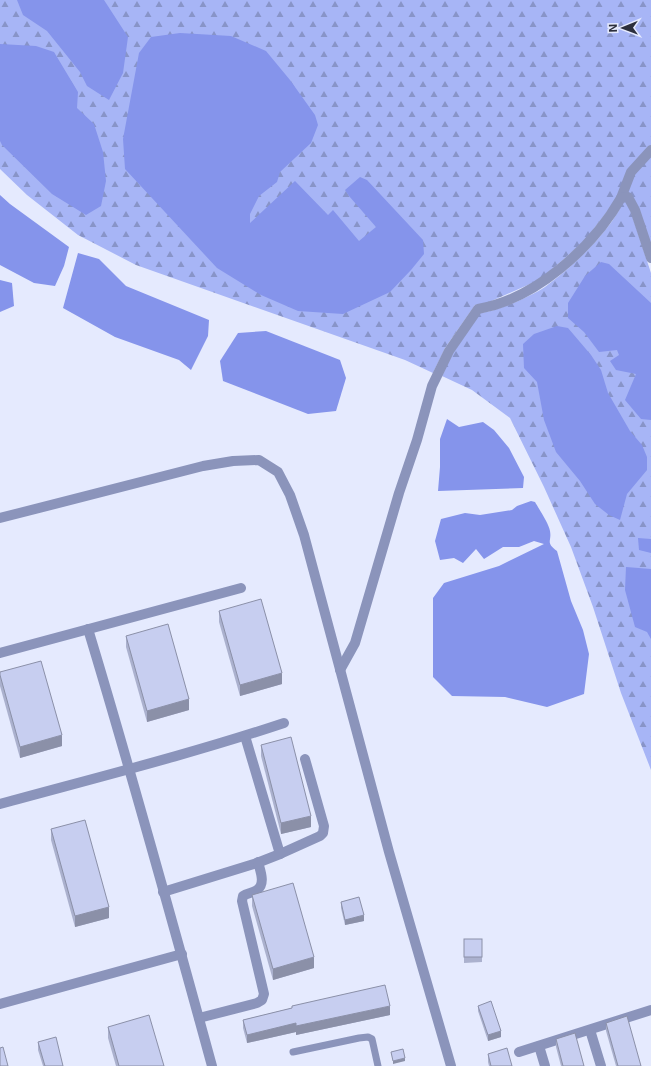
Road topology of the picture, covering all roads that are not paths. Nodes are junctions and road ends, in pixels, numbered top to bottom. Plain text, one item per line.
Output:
1 (651, 150) edge
2 (621, 198) junction
3 (651, 258) edge
4 (0, 518) edge
5 (241, 588) dead end
6 (88, 629) junction
7 (0, 654) edge
8 (340, 670) junction
9 (284, 723) dead end
10 (246, 736) junction
11 (305, 759) dead end
12 (130, 768) junction
13 (0, 804) edge
14 (280, 854) junction
15 (258, 862) junction
16 (163, 892) junction
17 (182, 954) junction
18 (0, 1004) edge
19 (651, 1010) edge
20 (199, 1018) junction
21 (590, 1030) junction
22 (539, 1046) junction
23 (293, 1052) dead end
24 (519, 1052) dead end
25 (212, 1066) edge
26 (378, 1066) edge
27 (450, 1066) edge
28 (545, 1066) edge
29 (601, 1066) edge

1 - 2 street
2 - 3 street
2 - 8 street
4 - 8 street
5 - 6 street
6 - 7 street
6 - 12 street
8 - 27 street
9 - 10 street
10 - 12 street
10 - 14 street
11 - 14 street
12 - 13 street
12 - 16 street
14 - 15 street
15 - 16 street
15 - 20 street
16 - 17 street
17 - 18 street
17 - 20 street
19 - 21 street
20 - 25 street
21 - 22 street
21 - 29 street
22 - 24 street
22 - 28 street
23 - 26 lane

